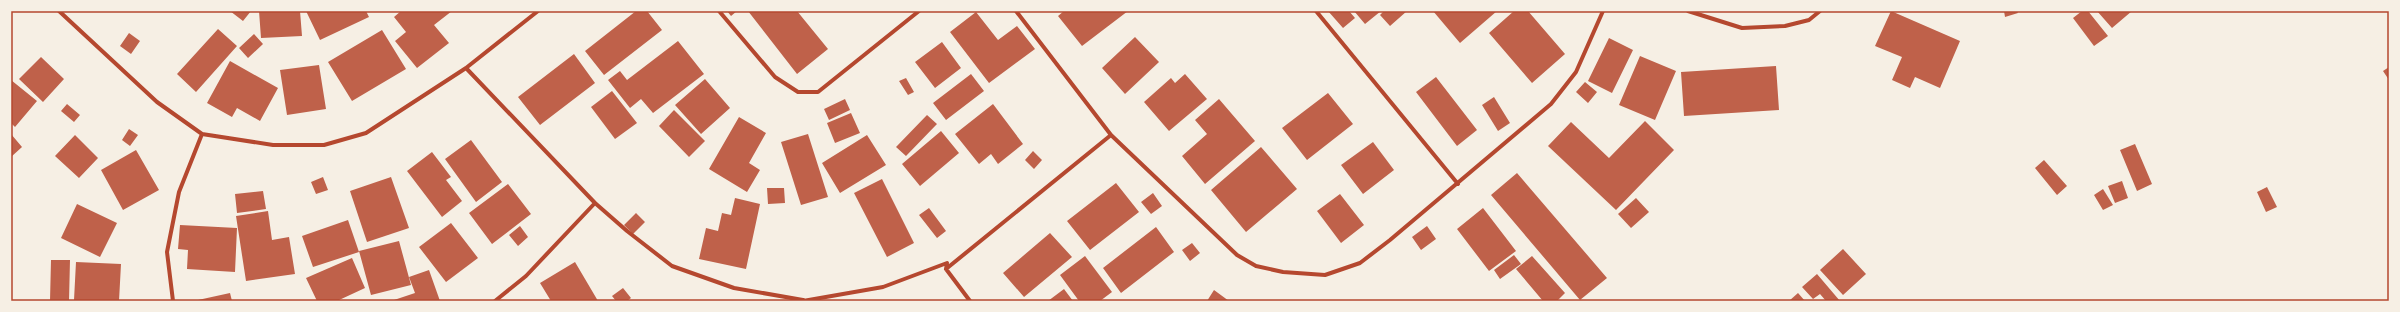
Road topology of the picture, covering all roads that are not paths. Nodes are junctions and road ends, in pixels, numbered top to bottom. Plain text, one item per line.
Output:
1 (59, 11) edge
2 (538, 11) edge
3 (719, 11) edge
4 (919, 11) edge
5 (1016, 11) edge
6 (1316, 11) edge
7 (1603, 11) edge
8 (1688, 11) edge
9 (1820, 11) edge
10 (466, 68) junction
11 (202, 134) junction
12 (1111, 135) junction
13 (1458, 184) junction
14 (596, 202) junction
15 (946, 269) junction
16 (803, 300) edge
17 (173, 301) edge
18 (495, 301) edge
19 (970, 301) edge

1 - 11 street
2 - 10 street
3 - 4 street
5 - 12 street
6 - 13 street
7 - 13 street
8 - 9 street
10 - 11 street
10 - 14 street
11 - 17 street
12 - 13 street
12 - 15 street
14 - 16 street
14 - 18 street
15 - 16 street
15 - 19 street

